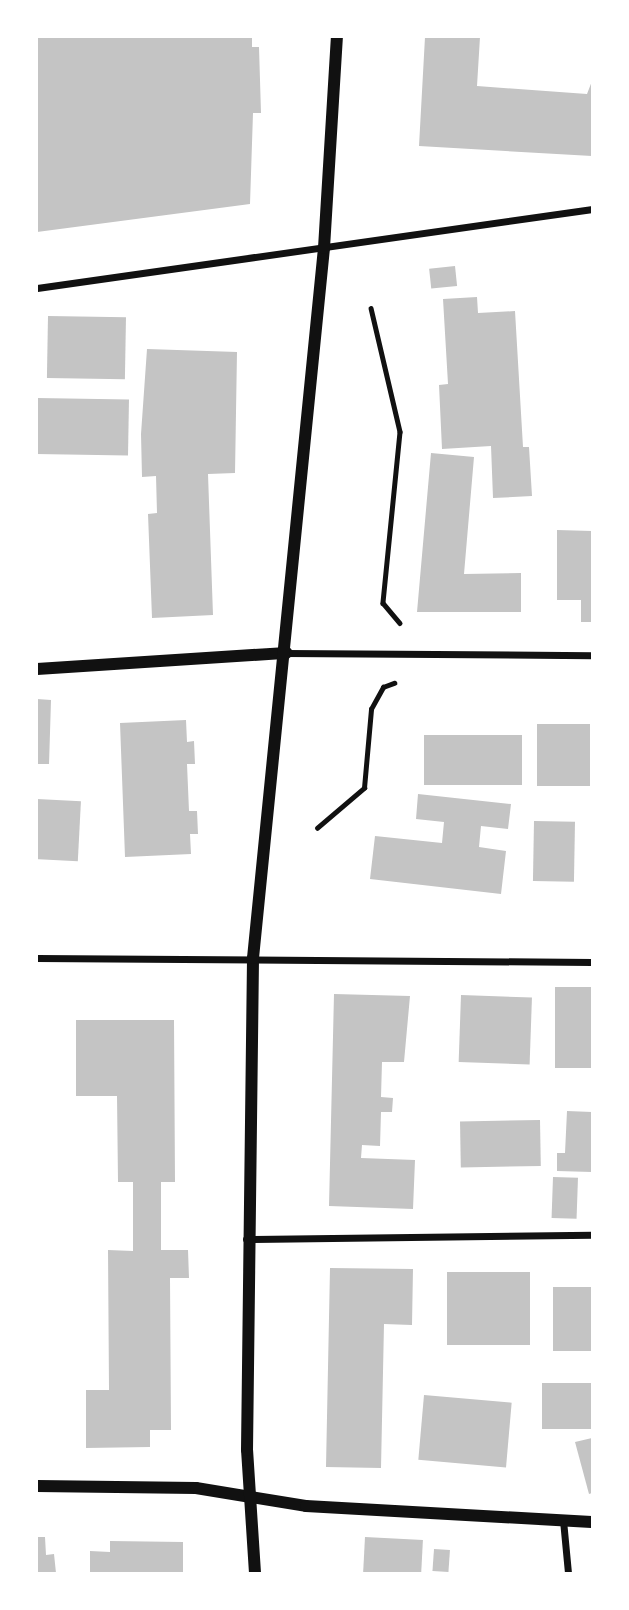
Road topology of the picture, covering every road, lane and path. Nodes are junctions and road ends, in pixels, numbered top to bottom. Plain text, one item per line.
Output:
1 (337, 37) edge
2 (592, 209) edge
3 (324, 248) junction
4 (37, 288) edge
5 (371, 308) dead end
6 (400, 623) dead end
7 (286, 653) junction
8 (592, 655) edge
9 (37, 669) edge
10 (394, 683) dead end
11 (317, 828) dead end
12 (37, 958) edge
13 (253, 958) junction
14 (592, 962) edge
15 (592, 1235) edge
16 (246, 1239) junction
17 (37, 1486) edge
18 (249, 1494) junction
19 (563, 1520) junction
20 (592, 1522) edge
21 (255, 1573) edge
22 (568, 1573) edge

1 - 3 street
2 - 3 street
3 - 4 street
3 - 7 street
5 - 6 path
7 - 8 street
7 - 9 street
7 - 13 street
10 - 11 path
12 - 13 street
13 - 14 street
13 - 16 street
15 - 16 street
16 - 18 street
17 - 18 street
18 - 19 street
18 - 21 street
19 - 20 street
19 - 22 street

